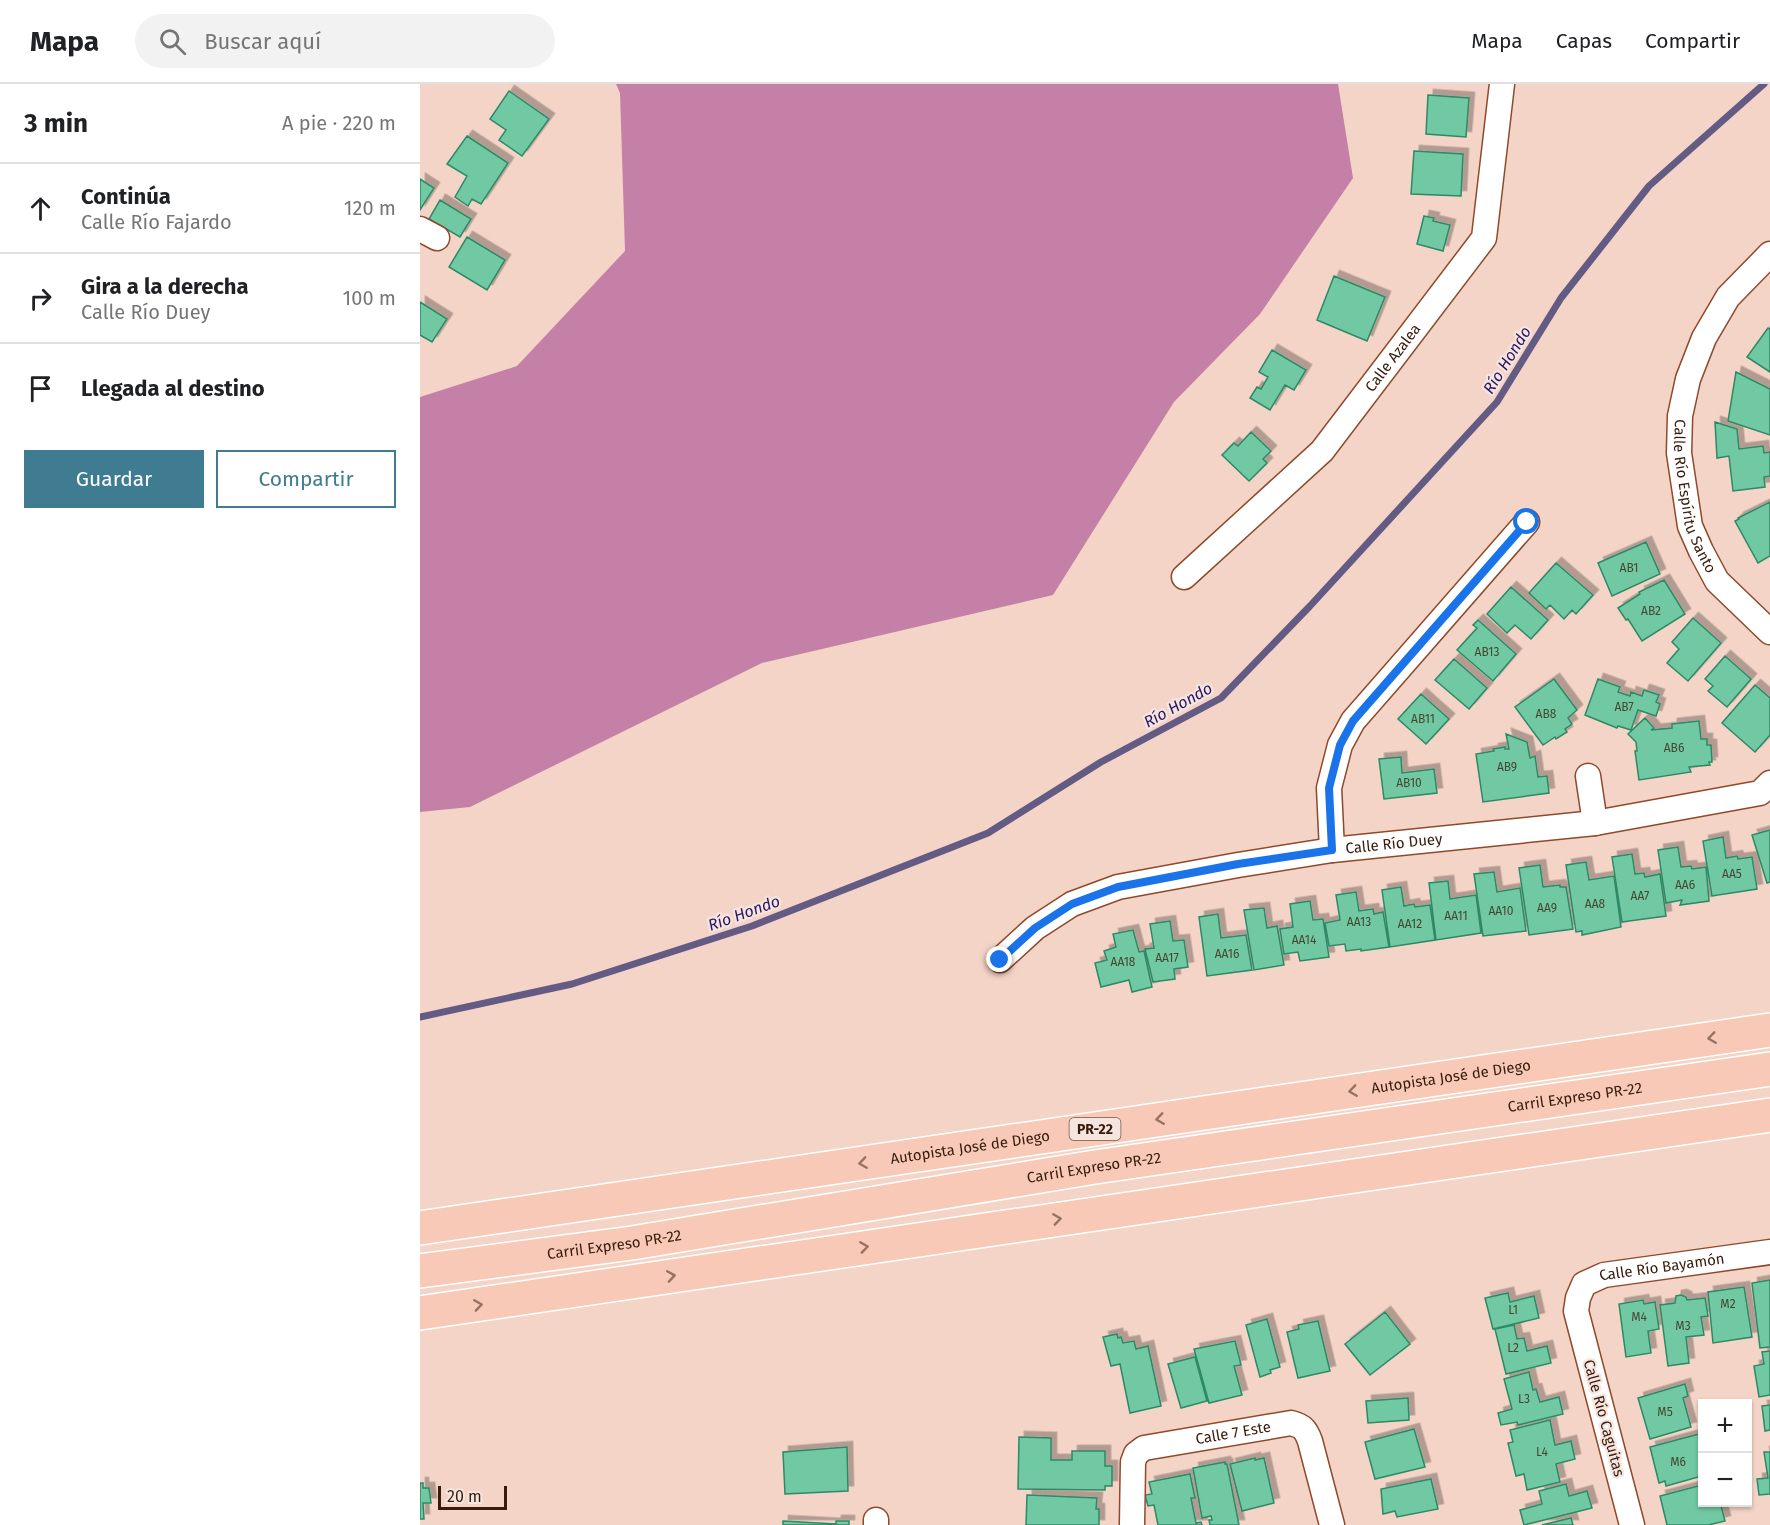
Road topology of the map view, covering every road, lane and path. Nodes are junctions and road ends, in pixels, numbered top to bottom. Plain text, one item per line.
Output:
1 (1502, 84) edge
2 (1770, 254) edge
3 (1527, 522) dead end
4 (1184, 577) dead end
5 (1770, 632) edge
6 (1588, 776) dead end
7 (1770, 783) edge
8 (1595, 823) junction
9 (1332, 850) junction
10 (1000, 960) dead end
11 (1770, 1030) edge
12 (1770, 1069) edge
13 (1770, 1115) edge
14 (420, 1228) edge
15 (1770, 1252) edge
16 (420, 1271) edge
17 (1576, 1311) joint
18 (420, 1313) edge
19 (1132, 1525) edge
20 (1332, 1525) edge
21 (1632, 1525) edge

1 - 4 street, Calle Azalea
2 - 5 street, Calle Río Espíritu Santo
3 - 9 street
6 - 8 street
7 - 8 street, Calle Río Duey
8 - 9 street, Calle Río Duey
9 - 10 street, Calle Río Duey
11 -> 14 highway, Autopista José de Diego / PR-22
12 - 16 highway, Carril Expreso PR-22
18 -> 13 highway
15 - 17 street, Calle Río Bayamón
17 - 21 street, Calle Río Caguitas
19 - 20 street, Calle 7 Este

